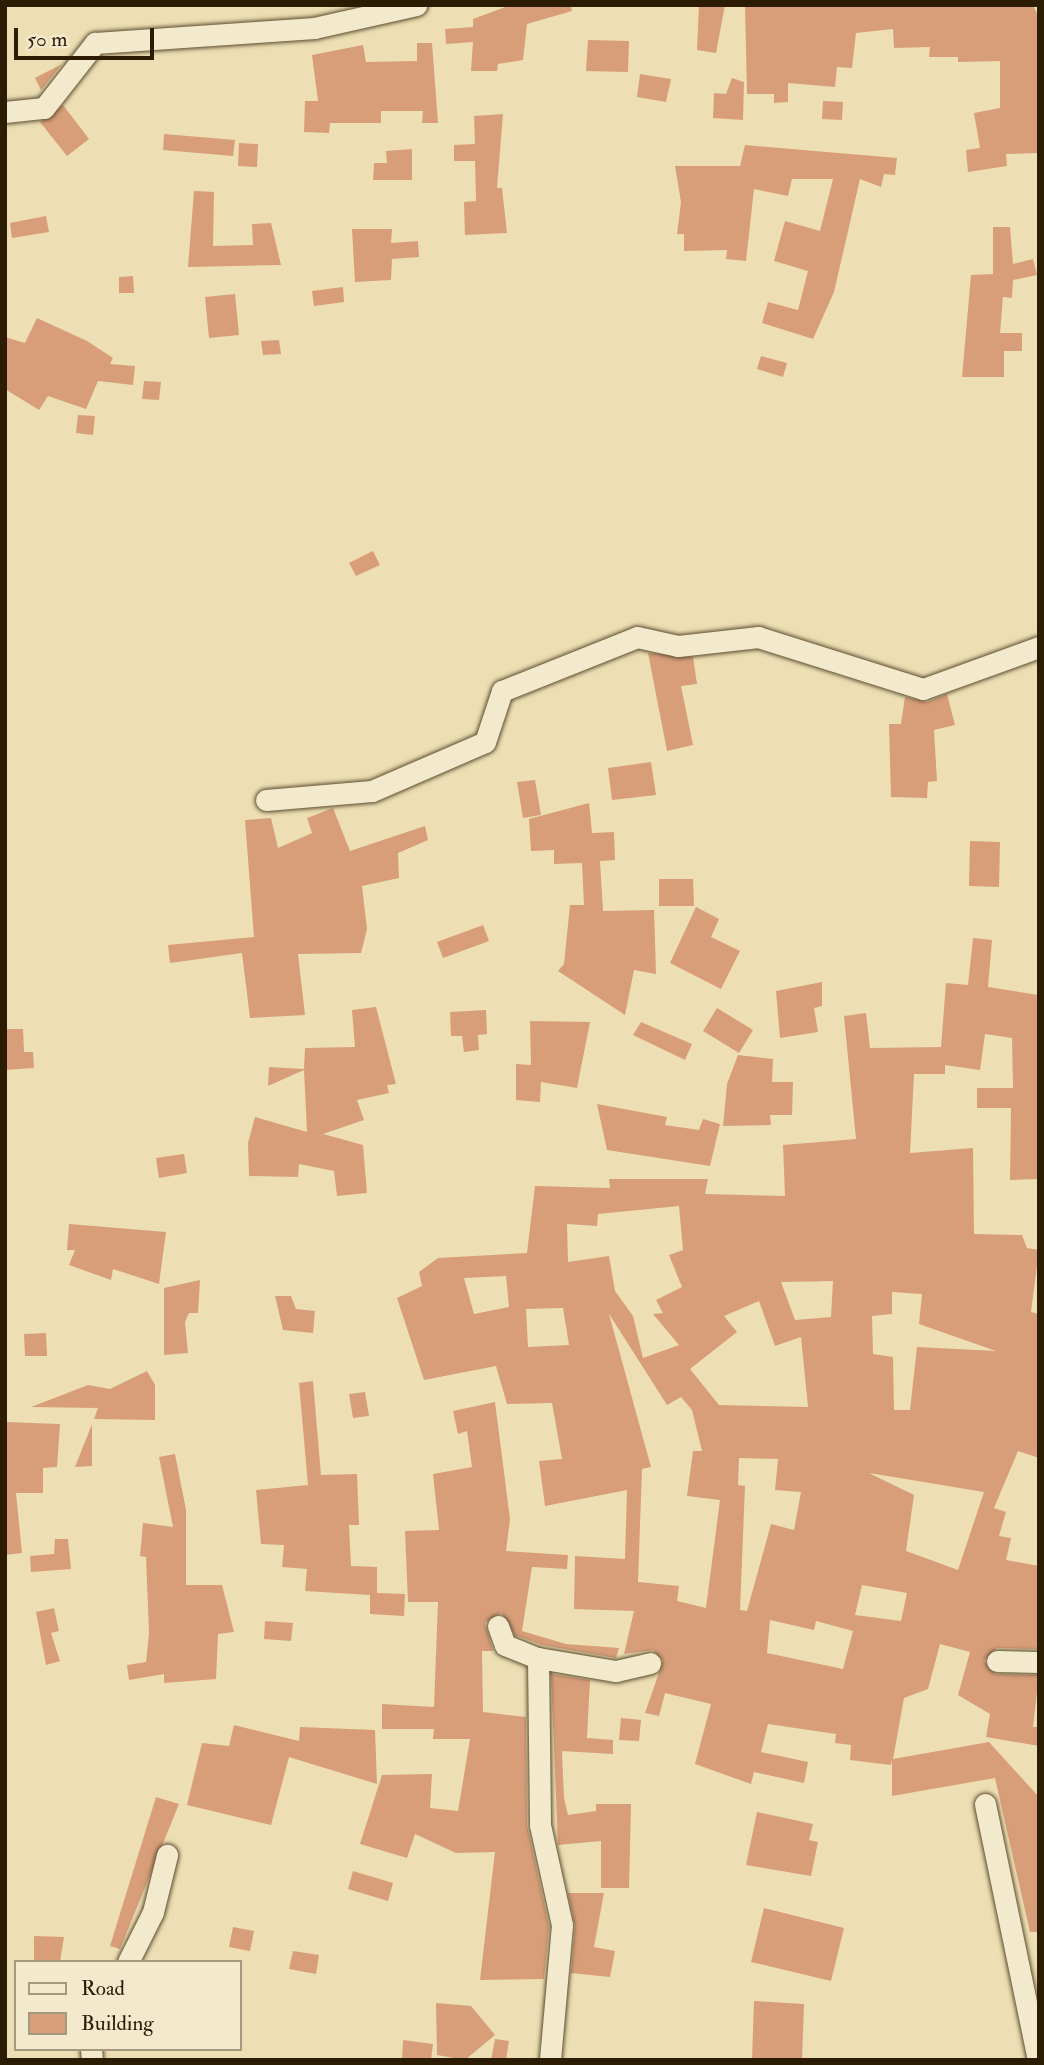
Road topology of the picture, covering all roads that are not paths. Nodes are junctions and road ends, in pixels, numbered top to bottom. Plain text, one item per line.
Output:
1 (416, 5) edge
2 (5, 112) edge
3 (1039, 647) edge
4 (266, 800) dead end
5 (498, 1626) dead end
6 (538, 1658) junction
7 (997, 1661) dead end
8 (1039, 1662) edge
9 (650, 1663) dead end
10 (985, 1804) dead end
11 (167, 1855) dead end
12 (129, 1960) edge
13 (550, 2060) edge
14 (1038, 2060) edge

1 - 2 street
3 - 4 street
5 - 6 street
6 - 9 street
6 - 13 street
7 - 8 street
10 - 14 street
11 - 12 street

